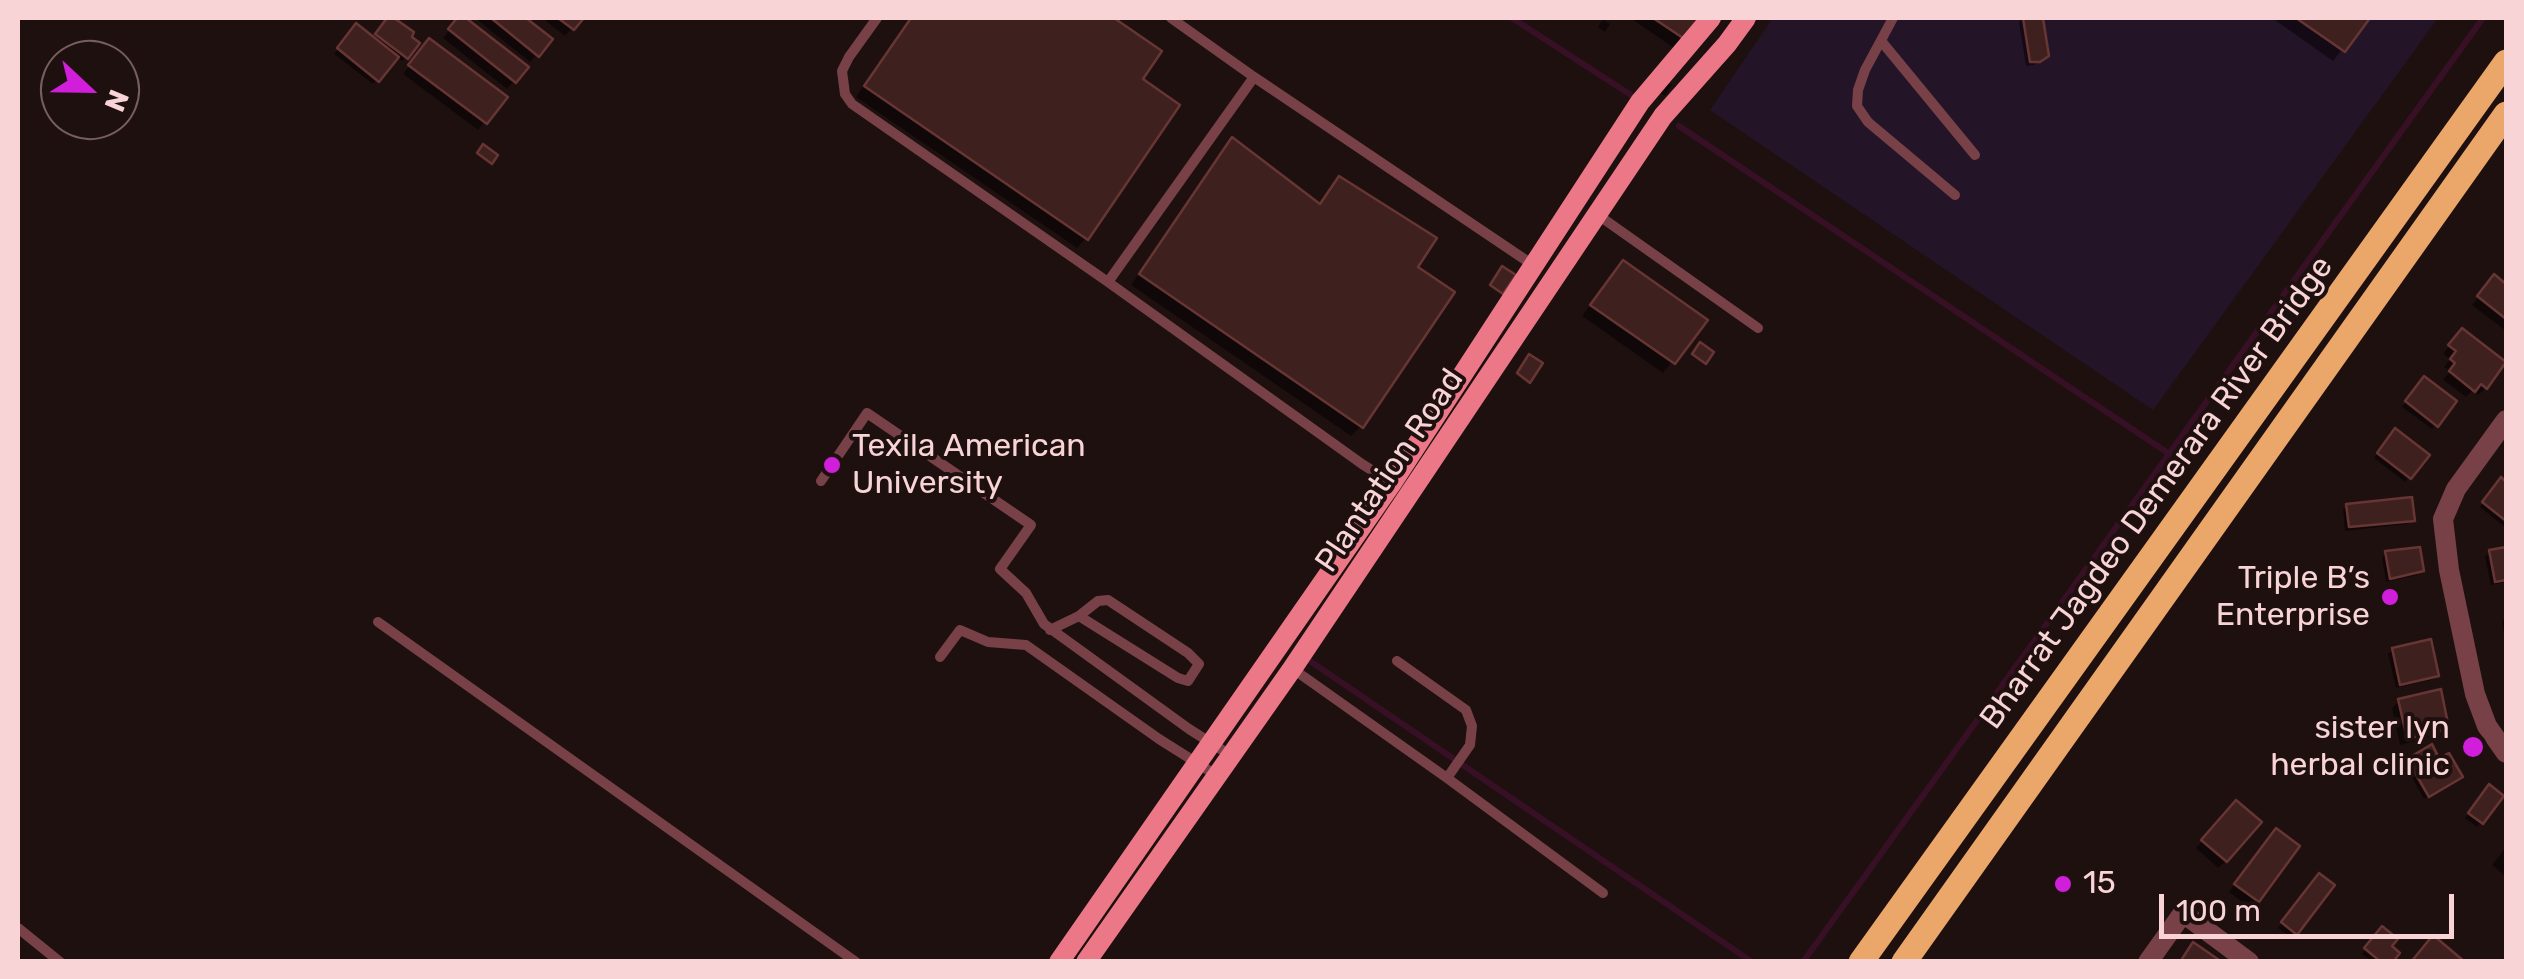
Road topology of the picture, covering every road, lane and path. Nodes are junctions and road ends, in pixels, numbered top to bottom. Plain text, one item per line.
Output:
1 (877, 18) edge
2 (1171, 18) edge
3 (1710, 18) edge
4 (1746, 18) edge
5 (1893, 18) edge
6 (1882, 42) junction
7 (2506, 62) edge
8 (1254, 77) junction
9 (2506, 114) edge
10 (1976, 155) dead end
11 (1955, 196) dead end
12 (1598, 216) junction
13 (1533, 265) junction
14 (1108, 282) junction
15 (1758, 328) dead end
16 (2506, 420) edge
17 (820, 481) dead end
18 (1392, 483) junction
19 (1410, 495) junction
20 (1079, 616) junction
21 (378, 622) dead end
22 (1047, 627) junction
23 (1026, 644) junction
24 (940, 657) dead end
25 (1397, 661) dead end
26 (1292, 668) junction
27 (1211, 743) junction
28 (2506, 753) edge
29 (1230, 755) junction
30 (1198, 762) junction
31 (1216, 775) junction
32 (1447, 778) junction
33 (1603, 893) dead end
34 (18, 928) edge
35 (60, 962) edge
36 (856, 962) edge
37 (1058, 962) edge
38 (1086, 962) edge
39 (1861, 962) edge
40 (1904, 962) edge
41 (2148, 962) edge
42 (2249, 962) edge

1 - 14 lane
2 - 8 lane
3 - 13 street, Plantation Road
4 - 12 street, Plantation Road
5 - 6 lane
6 - 10 lane
6 - 11 lane
7 - 39 main road, Bharrat Jagdeo Demerara River Bridge
8 - 13 lane
8 - 14 lane
9 - 40 main road, Bharrat Jagdeo Demerara River Bridge
12 - 15 lane
12 - 19 street, Plantation Road
13 - 18 street, Plantation Road
14 - 18 lane
16 - 28 street
17 - 22 lane
18 - 19 lane
18 - 27 street, Plantation Road
19 - 26 street, Plantation Road
20 - 20 lane
20 - 22 lane
21 - 36 lane
22 - 23 lane
22 - 27 lane
23 - 24 lane
23 - 30 lane
25 - 32 lane
26 - 29 street, Plantation Road
26 - 32 lane
27 - 29 lane
27 - 30 street, Plantation Road
29 - 31 street, Plantation Road
30 - 31 lane
30 - 37 street, Plantation Road
31 - 38 street, Plantation Road
32 - 33 lane
34 - 35 lane
41 - 42 street

